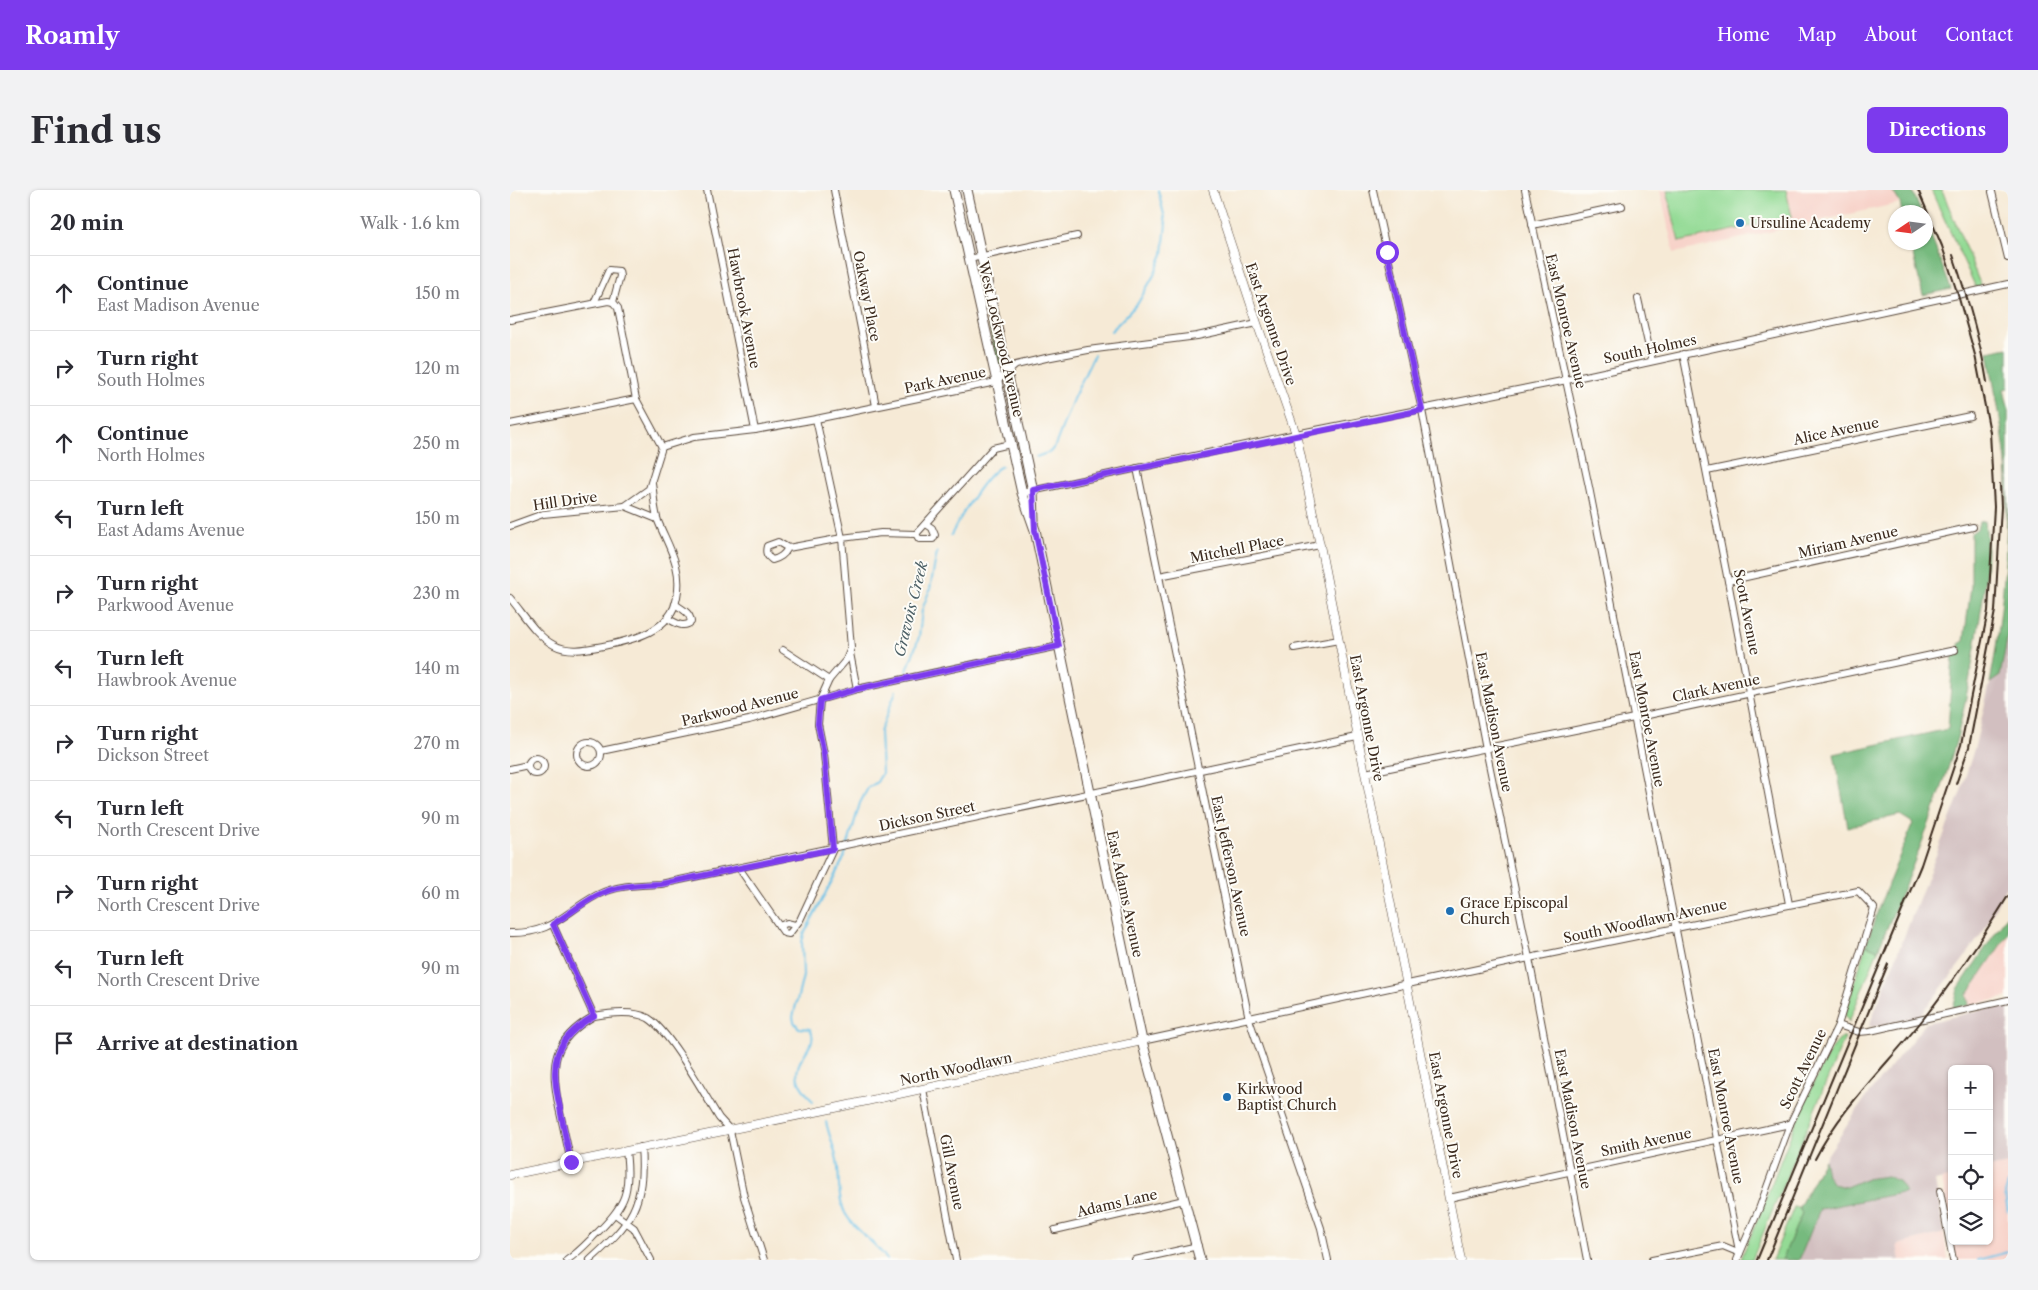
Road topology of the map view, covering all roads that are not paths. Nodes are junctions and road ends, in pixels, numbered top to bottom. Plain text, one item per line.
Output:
1 (707, 190) edge
2 (834, 190) edge
3 (954, 190) edge
4 (967, 190) edge
5 (1213, 190) edge
6 (1373, 190) edge
7 (1525, 190) edge
8 (1993, 191) edge
9 (1622, 206) dead end
10 (1532, 225) junction
11 (1077, 236) dead end
12 (982, 256) junction
13 (2008, 258) edge
14 (969, 259) junction
15 (2008, 284) edge
16 (1638, 299) dead end
17 (613, 302) junction
18 (594, 304) junction
19 (510, 320) edge
20 (1256, 323) junction
21 (1683, 354) junction
22 (1652, 361) junction
23 (1008, 373) junction
24 (1567, 380) junction
25 (996, 382) junction
26 (636, 399) junction
27 (876, 406) junction
28 (1422, 410) junction
29 (1970, 416) dead end
30 (816, 419) junction
31 (510, 424) edge
32 (756, 430) junction
33 (1296, 434) junction
34 (1010, 444) junction
35 (662, 447) junction
36 (1138, 468) junction
37 (1707, 471) junction
38 (652, 483) junction
39 (1033, 490) junction
40 (1022, 493) junction
41 (625, 506) junction
42 (657, 519) junction
43 (926, 524) junction
44 (510, 526) edge
45 (1973, 527) dead end
46 (1035, 530) junction
47 (916, 534) junction
48 (842, 538) junction
49 (1320, 545) junction
50 (788, 548) dead end
51 (1159, 576) junction
52 (1728, 581) junction
53 (510, 598) edge
54 (675, 604) junction
55 (667, 618) junction
56 (1339, 640) junction
57 (1059, 646) junction
58 (1294, 648) dead end
59 (782, 650) dead end
60 (1955, 650) dead end
61 (850, 653) junction
62 (829, 680) junction
63 (857, 689) junction
64 (1749, 693) junction
65 (820, 700) junction
66 (1634, 718) junction
67 (1357, 737) junction
68 (1486, 749) junction
69 (601, 751) dead end
70 (528, 765) dead end
71 (510, 769) edge
72 (1198, 770) junction
73 (1365, 773) junction
74 (1090, 792) junction
75 (833, 849) junction
76 (739, 868) junction
77 (1858, 891) joint
78 (1789, 904) junction
79 (553, 924) junction
80 (1675, 929) junction
81 (510, 933) edge
82 (1529, 958) junction
83 (1408, 986) junction
84 (2008, 1000) edge
85 (594, 1016) junction
86 (1249, 1019) junction
87 (1838, 1025) junction
88 (1142, 1041) junction
89 (923, 1089) junction
90 (1790, 1124) junction
91 (730, 1130) junction
92 (1718, 1139) junction
93 (641, 1147) junction
94 (626, 1151) junction
95 (571, 1162) junction
96 (1571, 1171) junction
97 (510, 1175) edge
98 (1940, 1191) dead end
99 (1449, 1198) junction
100 (1184, 1200) junction
101 (615, 1214) junction
102 (627, 1222) junction
103 (1055, 1230) dead end
104 (1198, 1246) junction
105 (1740, 1253) junction
106 (567, 1260) edge
107 (590, 1260) edge
108 (652, 1260) edge
109 (764, 1260) edge
110 (956, 1260) edge
111 (1135, 1260) edge
112 (1200, 1260) edge
113 (1328, 1260) edge
114 (1462, 1260) edge
115 (1588, 1260) edge
116 (1652, 1260) edge
117 (1737, 1260) edge
118 (1953, 1260) edge

1 - 32 street, Hawbrook Avenue
2 - 27 street, Oakway Place
3 - 14 main road, West Lockwood Avenue
4 - 12 main road, West Lockwood Avenue
5 - 20 street, East Argonne Drive
6 - 28 street, East Madison Avenue
7 - 10 street, East Monroe Avenue
8 - 13 street
9 - 10 street
10 - 24 street, East Monroe Avenue
11 - 12 street
12 - 14 street
12 - 23 main road, West Lockwood Avenue
14 - 25 main road, West Lockwood Avenue
15 - 21 street, South Holmes
16 - 22 street
17 - 18 street
17 - 18 street
17 - 26 street
18 - 19 street
20 - 23 street, Park Avenue
20 - 33 street, East Argonne Drive
21 - 22 street, South Holmes
21 - 37 street, Scott Avenue
22 - 24 street, South Holmes
23 - 25 street, Park Avenue
23 - 39 main road, West Lockwood Avenue
24 - 28 street, South Holmes
24 - 66 street, East Monroe Avenue
25 - 27 street, Park Avenue
25 - 34 main road, West Lockwood Avenue
26 - 31 street
26 - 35 street
27 - 30 street, Park Avenue
28 - 33 street, South Holmes
28 - 68 street, East Madison Avenue
29 - 37 street, Alice Avenue
30 - 32 street, Park Avenue
30 - 48 street
32 - 35 street, Park Avenue
33 - 36 street, South Holmes
33 - 49 street, East Argonne Drive
34 - 40 main road, West Lockwood Avenue
34 - 43 street
35 - 38 street
36 - 39 street, South Holmes
36 - 51 street, East Jefferson Avenue
37 - 52 street, Scott Avenue
38 - 41 street, Hill Drive
38 - 42 street
39 - 40 street, South Holmes
39 - 46 main road, East Adams Avenue
40 - 46 main road, East Adams Avenue
41 - 42 street, Hill Drive
41 - 44 street, Hill Drive
42 - 54 street
43 - 47 street
43 - 47 street
45 - 52 street, Miriam Avenue
46 - 57 main road, East Adams Avenue
47 - 48 street
48 - 50 street
48 - 61 street
49 - 51 street, Mitchell Place
49 - 56 street, East Argonne Drive
51 - 72 street, East Jefferson Avenue
52 - 64 street, Scott Avenue
53 - 55 street
54 - 55 street
54 - 55 street
56 - 58 street
56 - 67 street, East Argonne Drive
57 - 63 street, Parkwood Avenue
57 - 74 main road, East Adams Avenue
59 - 62 street
60 - 64 street, Clark Avenue
61 - 62 street
61 - 63 street
62 - 65 street
63 - 65 street, Parkwood Avenue
64 - 66 street, Clark Avenue
64 - 78 street, Scott Avenue
65 - 69 street, Parkwood Avenue
65 - 75 street
66 - 68 street, Clark Avenue
66 - 80 street, East Monroe Avenue
67 - 72 street, Dickson Street
67 - 73 street, East Argonne Drive
68 - 73 street, Clark Avenue
68 - 82 street, East Madison Avenue
70 - 71 street
72 - 74 street, Dickson Street
72 - 86 street, East Jefferson Avenue
73 - 83 street, East Argonne Drive
74 - 75 street, Dickson Street
74 - 88 main road, East Adams Avenue
75 - 76 street, Dickson Street
75 - 76 street
76 - 79 street, Dickson Street
77 - 78 street, South Woodlawn Avenue
77 - 87 street, Scott Avenue
78 - 80 street, South Woodlawn Avenue
79 - 81 street, Dickson Street
79 - 85 street
80 - 82 street, South Woodlawn Avenue
80 - 92 street, East Monroe Avenue
82 - 83 street, South Woodlawn Avenue
82 - 96 street, East Madison Avenue
83 - 86 street, North Woodlawn
83 - 99 street, East Argonne Drive
84 - 87 street
85 - 91 street
85 - 95 street
86 - 88 street, North Woodlawn
86 - 113 street, East Jefferson Avenue
87 - 90 street, Scott Avenue
88 - 89 street, North Woodlawn
88 - 100 main road, East Adams Avenue
89 - 91 street, North Woodlawn
89 - 110 street, Gill Avenue
90 - 92 street, Smith Avenue
90 - 105 street, Scott Avenue
91 - 93 street, North Woodlawn
91 - 109 street
92 - 96 street, Smith Avenue
92 - 105 street, East Monroe Avenue
93 - 94 street, North Woodlawn
93 - 102 street
94 - 95 street, North Woodlawn
94 - 101 street
95 - 97 street, North Woodlawn
96 - 99 street, Smith Avenue
96 - 115 street, East Madison Avenue
98 - 118 street
99 - 114 street, East Argonne Drive
100 - 103 street, Adams Lane
100 - 104 main road, East Adams Avenue
101 - 102 street
101 - 106 street
102 - 107 street
102 - 108 street
104 - 111 street
104 - 112 main road, East Adams Avenue
105 - 116 street
105 - 117 street, Scott Avenue

